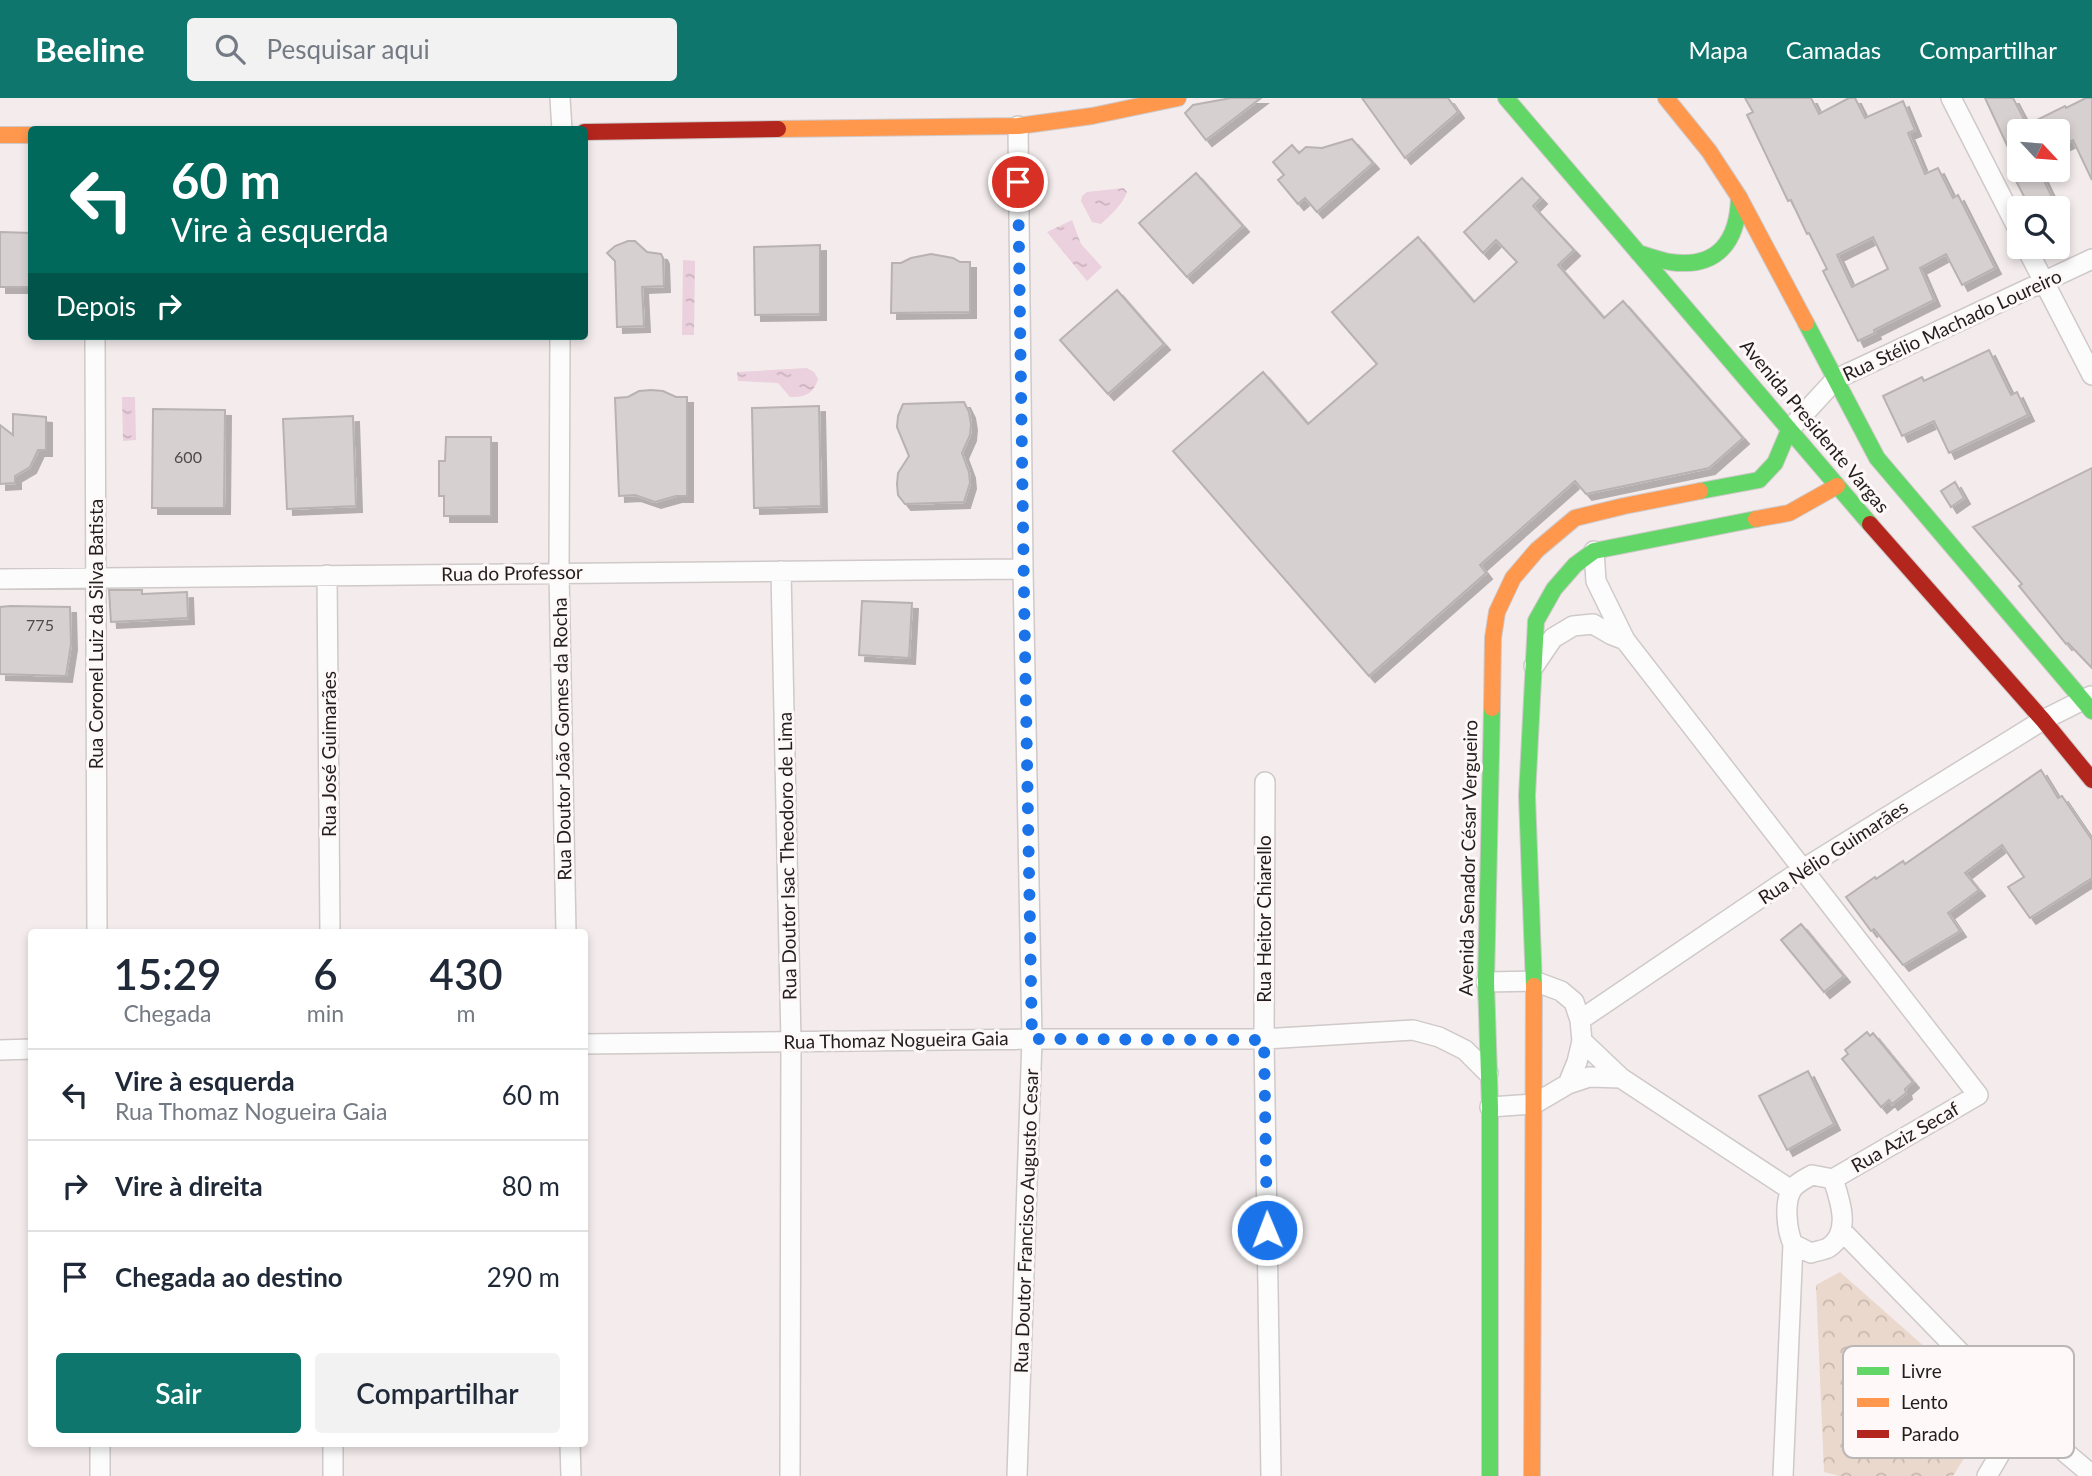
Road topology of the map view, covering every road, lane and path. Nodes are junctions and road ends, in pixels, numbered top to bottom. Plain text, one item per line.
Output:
1 (560, 98) edge
2 (1178, 98) edge
3 (1507, 98) edge
4 (1666, 98) edge
5 (1951, 98) edge
6 (1698, 111) dead end
7 (562, 126) edge
8 (1018, 126) junction
9 (588, 132) edge
10 (0, 135) edge
11 (28, 135) edge
12 (1709, 151) junction
13 (1739, 197) junction
14 (2007, 208) edge
15 (1638, 253) junction
16 (2032, 259) edge
17 (2092, 259) edge
18 (2044, 282) junction
19 (95, 340) edge
20 (560, 340) edge
21 (2092, 375) edge
22 (1836, 379) junction
23 (1789, 430) junction
24 (1837, 486) junction
25 (1627, 525) junction
26 (1594, 551) junction
27 (1023, 569) junction
28 (781, 571) junction
29 (559, 573) junction
30 (327, 575) junction
31 (96, 578) junction
32 (0, 579) edge
33 (1625, 640) junction
34 (1533, 667) junction
35 (2089, 702) edge
36 (2043, 720) junction
37 (2092, 780) edge
38 (1265, 782) dead end
39 (1508, 796) junction
40 (1803, 869) junction
41 (97, 929) edge
42 (330, 929) edge
43 (566, 929) edge
44 (1534, 981) junction
45 (1486, 982) junction
46 (1580, 1020) junction
47 (1032, 1039) junction
48 (1264, 1040) junction
49 (1582, 1041) junction
50 (790, 1042) junction
51 (588, 1044) edge
52 (28, 1049) edge
53 (0, 1050) edge
54 (1488, 1073) junction
55 (1621, 1078) junction
56 (1568, 1084) junction
57 (1534, 1104) junction
58 (1490, 1107) junction
59 (1833, 1179) junction
60 (1791, 1190) junction
61 (1842, 1231) junction
62 (1793, 1244) junction
63 (1954, 1346) edge
64 (100, 1447) edge
65 (333, 1447) edge
66 (570, 1447) edge
67 (1998, 1458) edge
68 (2072, 1458) edge
69 (2092, 1475) edge
70 (100, 1476) edge
71 (333, 1476) edge
72 (570, 1476) edge
73 (790, 1476) edge
74 (1017, 1476) edge
75 (1271, 1476) edge
76 (1490, 1476) edge
77 (1532, 1476) edge
78 (1783, 1476) edge
79 (1987, 1476) edge

1 - 7 street
2 - 8 main road
3 - 15 main road, Avenida Presidente Vargas
4 - 12 main road, Avenida Presidente Vargas
5 - 14 street
6 - 12 main road
8 - 9 main road
8 - 27 street, Rua Doutor Francisco Augusto Cesar
10 - 11 main road
12 - 13 main road, Avenida Presidente Vargas
13 - 15 main road
13 - 22 main road, Avenida Presidente Vargas
15 - 23 main road, Avenida Presidente Vargas
16 - 18 street
17 - 18 street, Rua Stélio Machado Loureiro
18 - 21 street
18 - 22 street, Rua Stélio Machado Loureiro
19 - 31 street, Rua Coronel Luiz da Silva Batista
20 - 29 street, Rua Doutor João Gomes da Rocha
22 - 23 street, Rua Stélio Machado Loureiro
22 - 35 main road, Avenida Presidente Vargas
23 - 24 main road, Avenida Presidente Vargas
23 - 25 main road, Avenida Senador César Vergueiro
24 - 25 main road, Avenida Senador César Vergueiro
24 - 36 main road, Avenida Presidente Vargas
25 - 26 main road, Avenida Senador César Vergueiro
25 - 39 main road, Avenida Senador César Vergueiro
26 - 33 street
26 - 34 main road, Avenida Senador César Vergueiro
27 - 28 street, Rua do Professor
27 - 47 street, Rua Doutor Francisco Augusto Cesar
28 - 29 street, Rua do Professor
28 - 50 street, Rua Doutor Isac Theodoro de Lima
29 - 30 street, Rua do Professor
29 - 43 street, Rua Doutor João Gomes da Rocha
30 - 31 street, Rua do Professor
30 - 42 street, Rua José Guimarães
31 - 32 street, Rua do Professor
31 - 41 street, Rua Coronel Luiz da Silva Batista
33 - 34 street
33 - 40 street
34 - 39 main road, Avenida Senador César Vergueiro
35 - 36 street, Rua Nélio Guimarães
36 - 37 main road, Avenida Presidente Vargas
36 - 40 street, Rua Nélio Guimarães
38 - 48 street, Rua Heitor Chiarello
39 - 44 main road, Avenida Senador César Vergueiro
39 - 45 main road, Avenida Senador César Vergueiro
40 - 46 street, Rua Nélio Guimarães
40 - 59 street, Rua Aziz Secaf
44 - 45 street
44 - 46 street
44 - 57 main road, Avenida Senador César Vergueiro
45 - 54 main road, Avenida Senador César Vergueiro
46 - 49 street
47 - 48 street, Rua Thomaz Nogueira Gaia
47 - 50 street, Rua Thomaz Nogueira Gaia
47 - 74 street, Rua Doutor Francisco Augusto Cesar
48 - 54 street, Rua Thomaz Nogueira Gaia
48 - 75 street, Rua Heitor Chiarello
49 - 55 street
49 - 56 street
50 - 51 street, Rua Thomaz Nogueira Gaia
50 - 73 street, Rua Doutor Isac Theodoro de Lima
52 - 53 street
54 - 58 main road, Avenida Senador César Vergueiro
55 - 56 street
55 - 60 street
56 - 57 street
57 - 58 street
57 - 77 main road, Avenida Senador César Vergueiro
58 - 76 main road, Avenida Senador César Vergueiro
59 - 60 street
59 - 61 street
60 - 62 street
61 - 62 street
61 - 63 street
62 - 78 street
64 - 70 street
65 - 71 street
66 - 72 street
67 - 79 street
68 - 69 street

